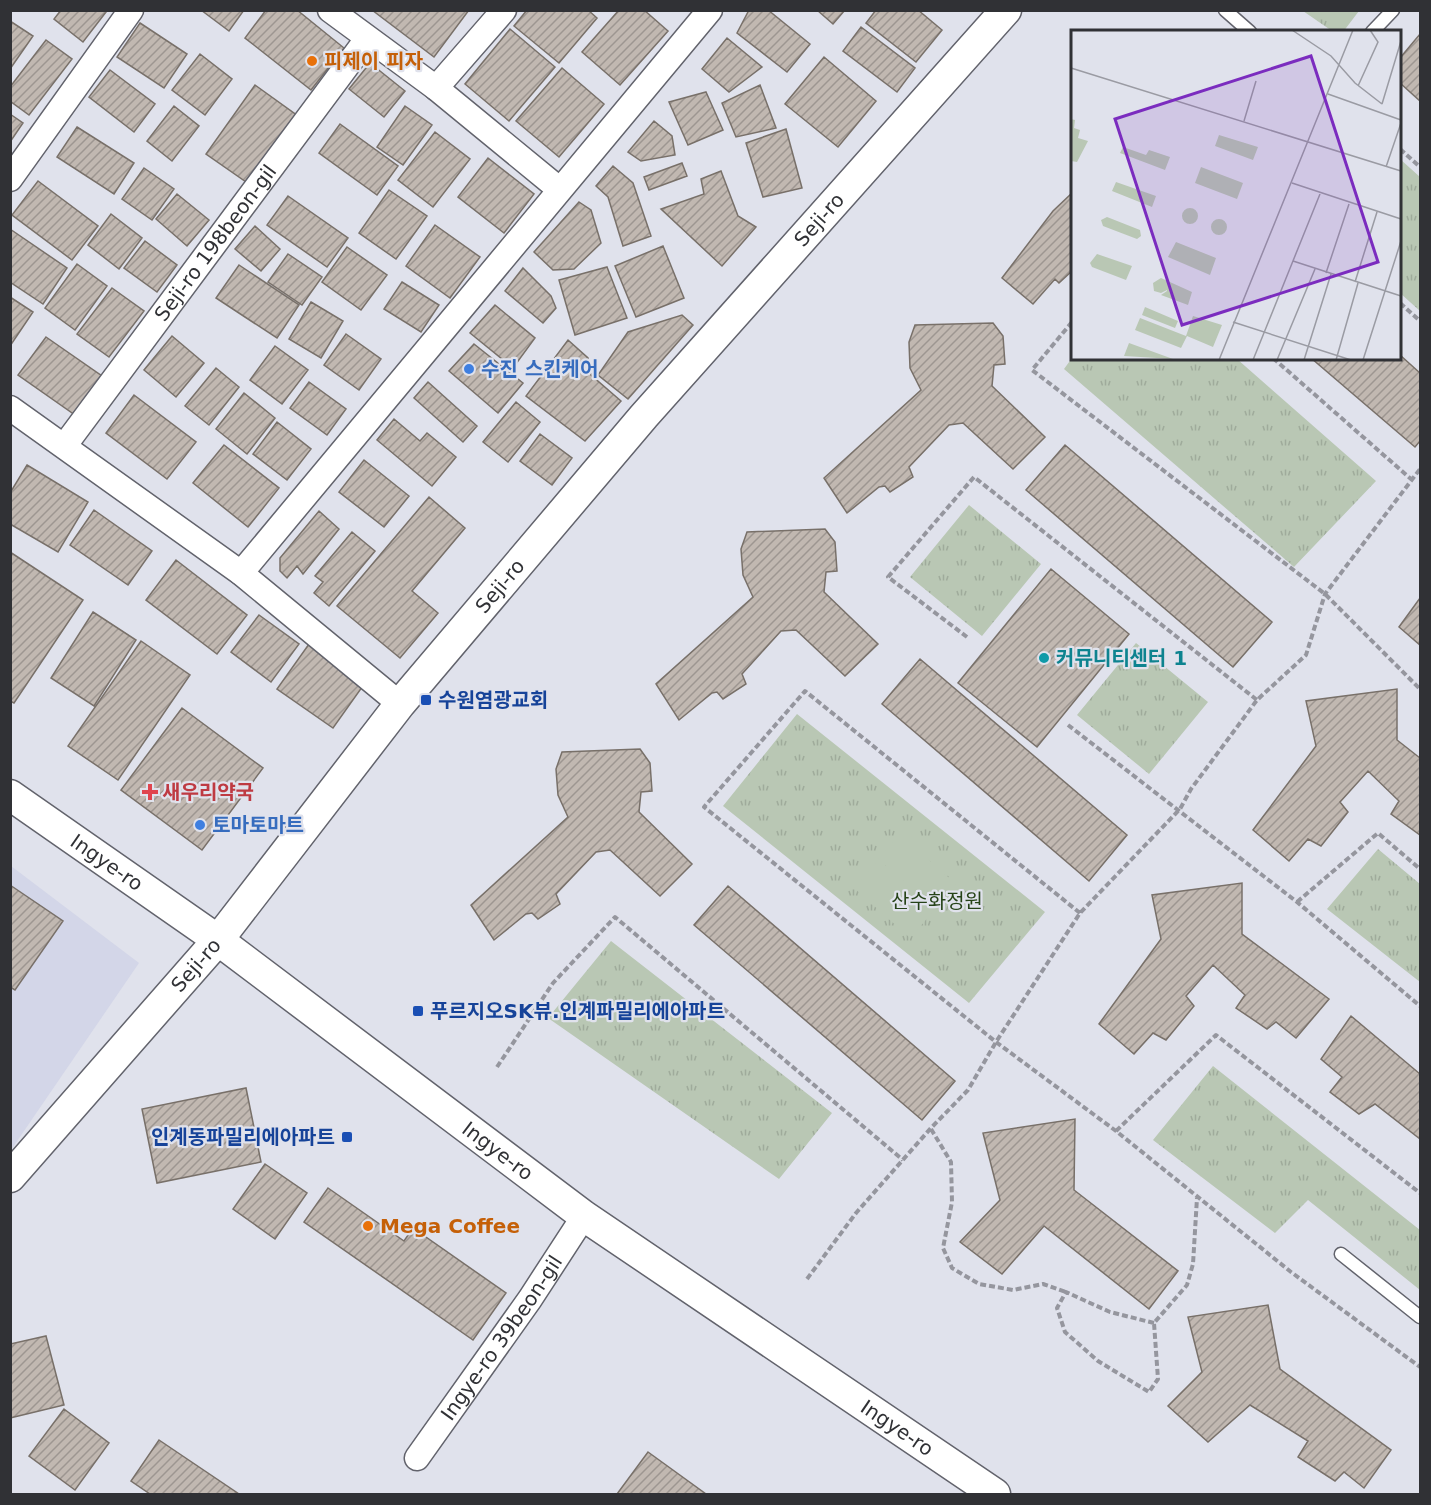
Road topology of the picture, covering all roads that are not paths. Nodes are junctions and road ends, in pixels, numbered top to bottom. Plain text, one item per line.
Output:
1 (131, 10) edge
2 (504, 10) edge
3 (710, 10) edge
4 (1006, 10) edge
5 (1225, 10) edge
6 (1393, 10) edge
7 (336, 12) edge
8 (1248, 30) edge
9 (1374, 30) edge
10 (367, 39) junction
11 (436, 88) junction
12 (10, 179) edge
13 (559, 189) junction
14 (10, 408) edge
15 (65, 445) junction
16 (241, 573) junction
17 (400, 704) junction
18 (10, 795) edge
19 (218, 940) junction
20 (10, 1177) edge
21 (584, 1216) junction
22 (1341, 1254) dead end
23 (1420, 1317) edge
24 (417, 1458) dead end
25 (995, 1494) edge

1 - 12 street
2 - 11 street
3 - 13 street
4 - 17 street, Seji-ro
5 - 8 lane
6 - 9 lane
7 - 10 street
10 - 11 street
10 - 15 street, Seji-ro 198beon-gil
11 - 13 street
13 - 16 street
14 - 15 street
15 - 16 street
16 - 17 street
17 - 19 street, Seji-ro
18 - 19 street, Ingye-ro
19 - 20 street, Seji-ro
19 - 21 street, Ingye-ro
21 - 24 street, Ingye-ro 39beon-gil
21 - 25 street, Ingye-ro
22 - 23 lane

